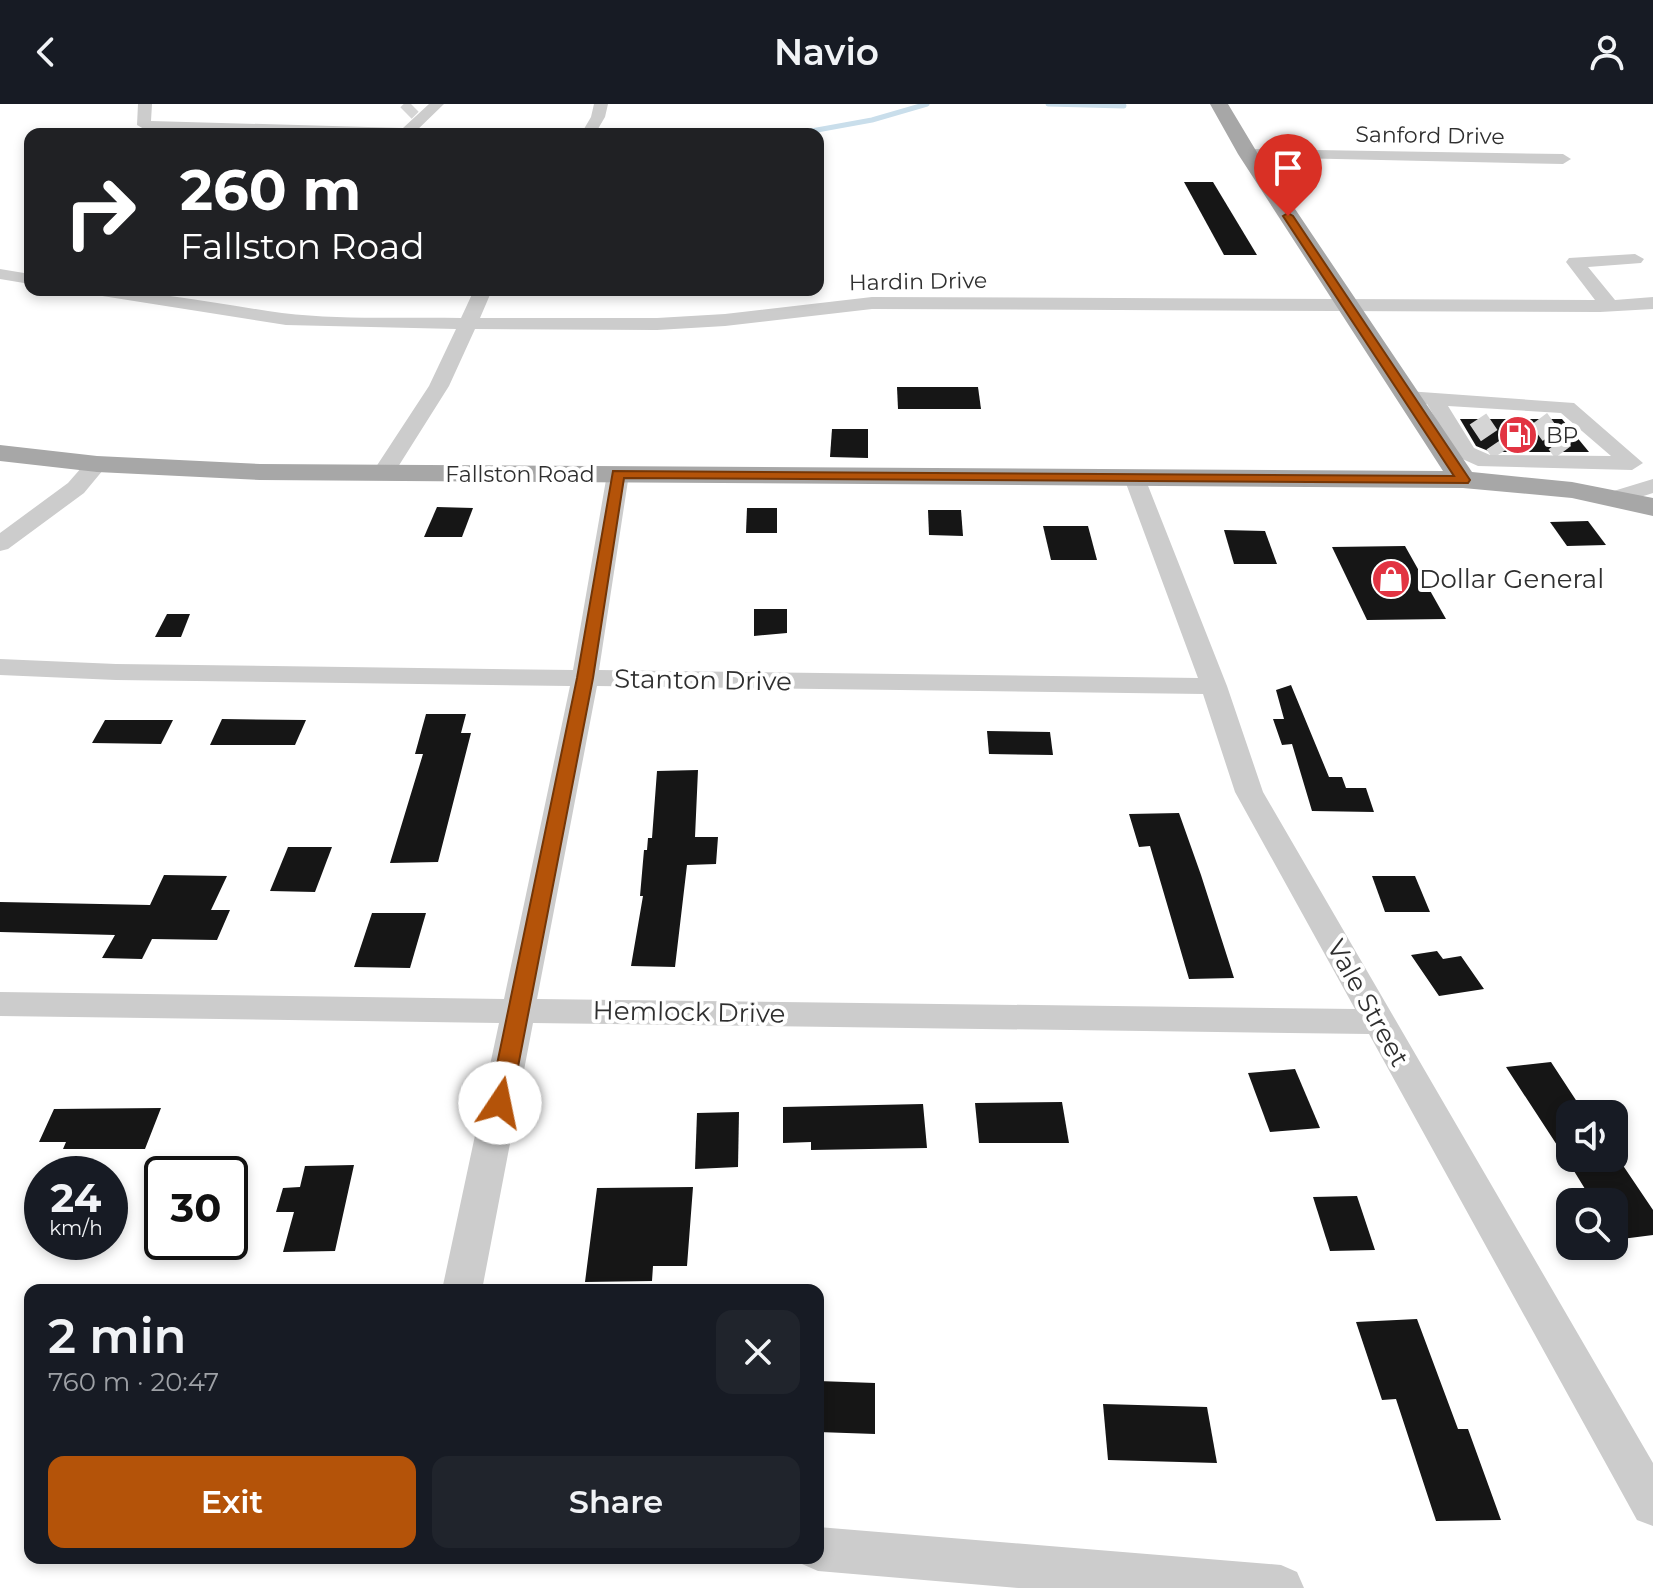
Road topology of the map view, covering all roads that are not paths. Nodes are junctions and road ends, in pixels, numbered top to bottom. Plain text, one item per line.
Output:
1 (145, 104) edge
2 (437, 104) tunnel mouth
3 (601, 104) edge
4 (1219, 104) edge
5 (415, 111) edge
6 (139, 128) edge
7 (205, 128) edge
8 (592, 128) edge
9 (1248, 154) junction
10 (1563, 159) dead end
11 (1635, 259) dead end
12 (0, 274) edge
13 (24, 278) edge
14 (135, 296) edge
15 (480, 296) edge
16 (1653, 303) edge
17 (1346, 305) junction
18 (1600, 306) junction
19 (468, 323) junction
20 (1407, 397) junction
21 (1434, 399) junction
22 (1464, 401) junction
23 (1567, 407) junction
24 (1478, 419) tunnel mouth
25 (1432, 434) junction
26 (1457, 436) junction
27 (0, 453) edge
28 (1568, 457) junction
29 (1632, 463) junction
30 (97, 464) junction
31 (1508, 466) junction
32 (383, 473) junction
33 (1653, 473) edge
34 (618, 474) junction
35 (1135, 478) junction
36 (1463, 480) junction
37 (1653, 486) edge
38 (1582, 492) junction
39 (1615, 498) junction
40 (1653, 507) edge
41 (0, 544) edge
42 (0, 667) edge
43 (585, 678) junction
44 (1214, 686) junction
45 (0, 1004) edge
46 (518, 1010) junction
47 (1378, 1022) junction
48 (463, 1284) edge
49 (1653, 1505) edge
50 (824, 1550) edge
51 (1281, 1588) edge

1 - 6 street
2 - 5 street
3 - 8 street
4 - 9 main road
6 - 7 street
9 - 10 street, Sanford Drive
9 - 17 main road
11 - 18 street
12 - 13 street
14 - 19 street, Hardin Drive
15 - 19 street
16 - 18 street, Hardin Drive
17 - 18 street, Hardin Drive
17 - 19 street, Hardin Drive
17 - 20 main road
19 - 32 street
20 - 21 street
20 - 25 main road
21 - 22 street
21 - 26 street
22 - 23 street
22 - 23 street
22 - 24 street
23 - 29 street
25 - 26 street
25 - 36 main road
26 - 31 street
27 - 30 main road, Fallston Road
28 - 29 street
28 - 31 street
28 - 38 street
29 - 33 street
30 - 32 main road, Fallston Road
30 - 41 street
31 - 36 main road, Fallston Road
31 - 38 main road, Fallston Road
32 - 34 main road, Fallston Road
34 - 35 main road, Fallston Road
34 - 43 street
35 - 36 main road, Fallston Road
35 - 44 street, Vale Street
37 - 39 street
38 - 39 main road, Fallston Road
39 - 40 main road, Fallston Road
42 - 43 street, Stanton Drive
43 - 44 street, Stanton Drive
43 - 46 street
44 - 47 street, Vale Street
45 - 46 street, Hemlock Drive
46 - 47 street, Hemlock Drive
46 - 48 street
47 - 49 street, Vale Street
50 - 51 street

